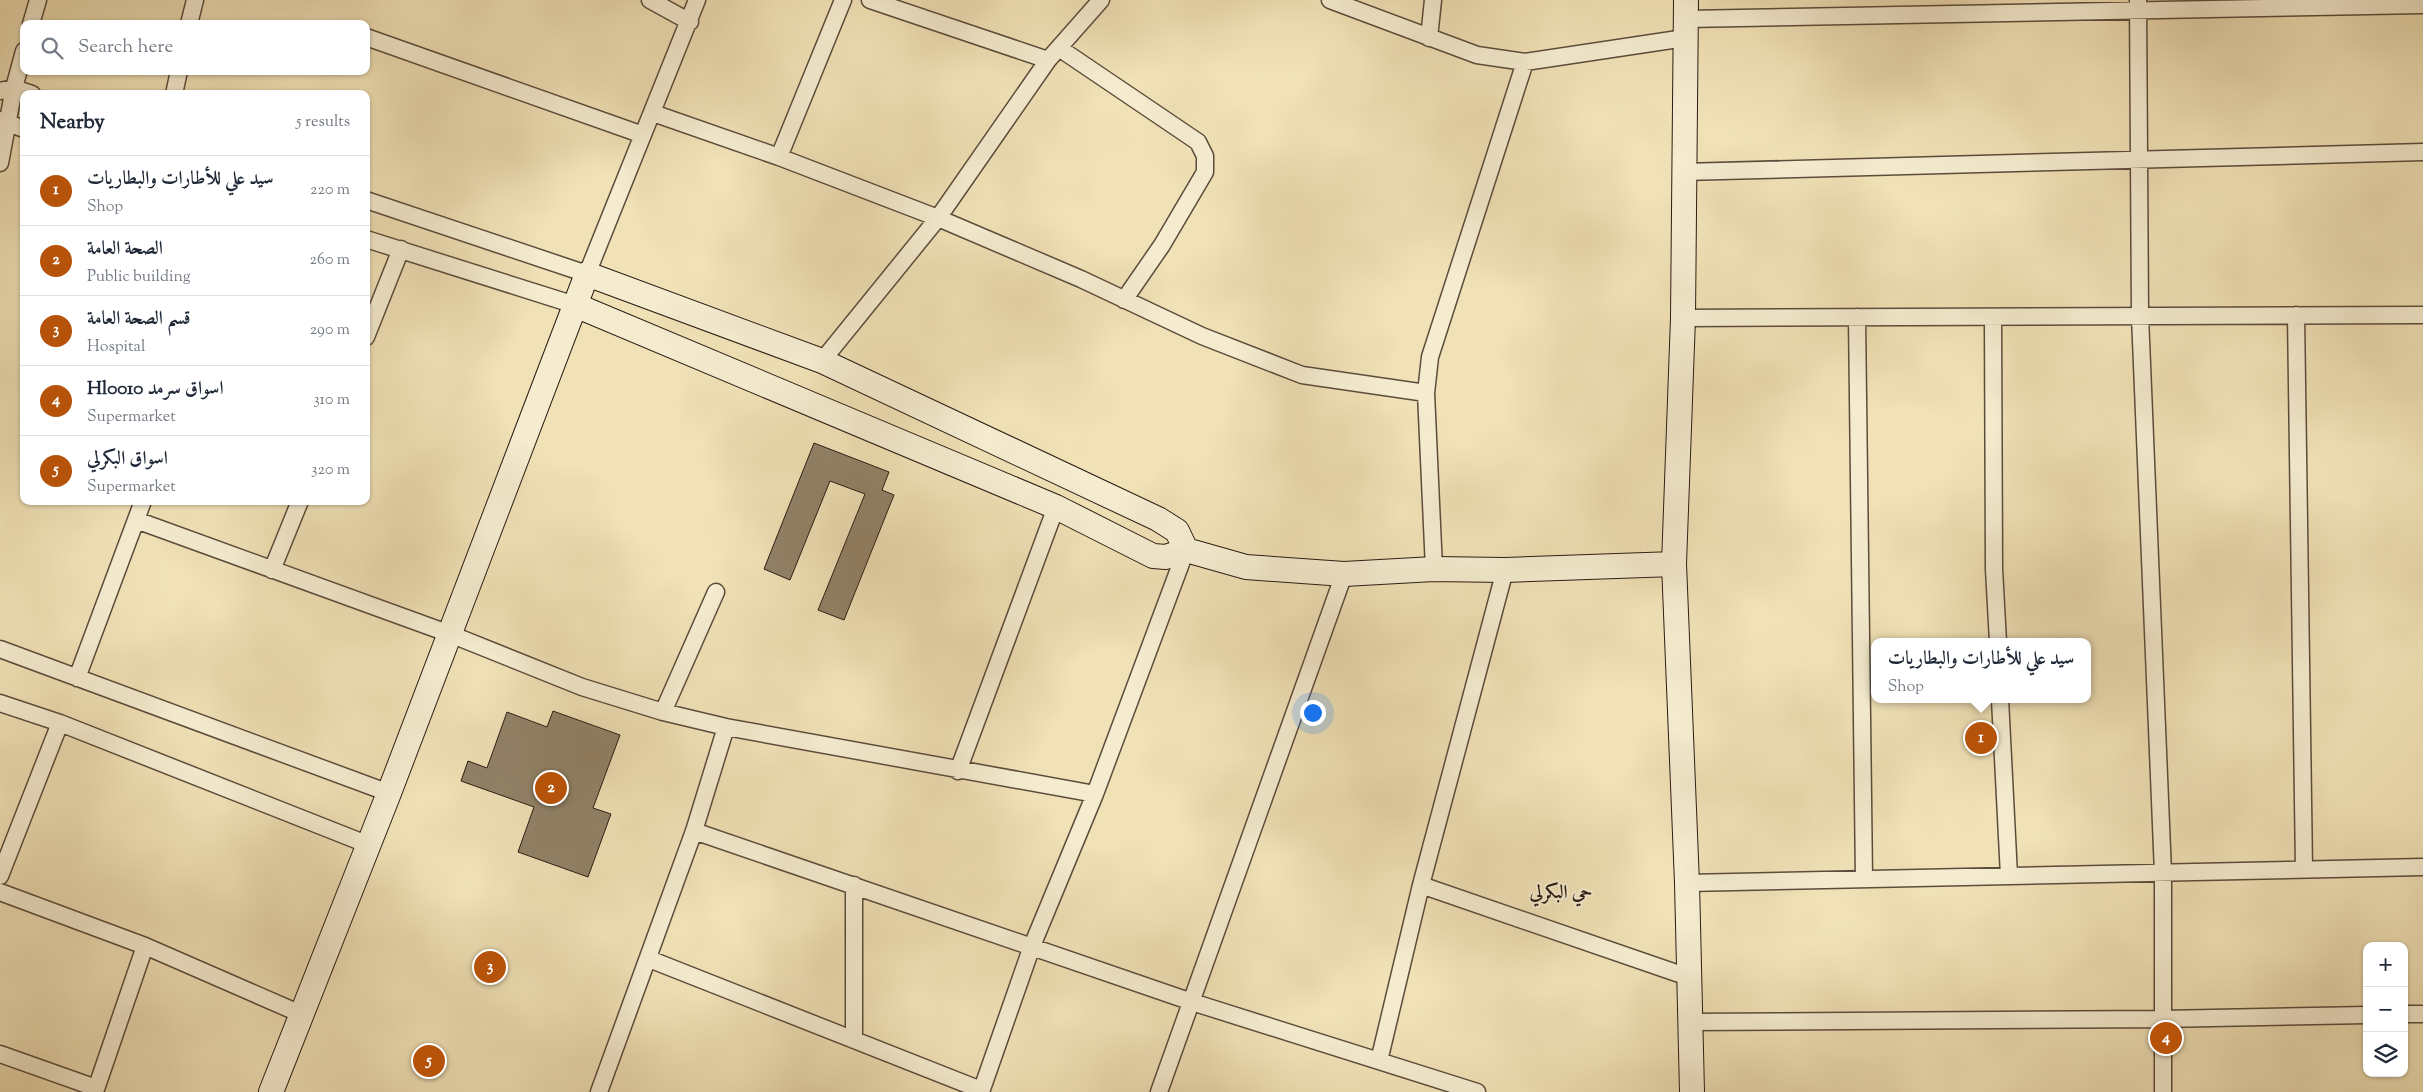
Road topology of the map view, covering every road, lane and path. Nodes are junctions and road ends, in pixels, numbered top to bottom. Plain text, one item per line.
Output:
1 (38, 0) edge
2 (195, 0) edge
3 (650, 0) edge
4 (697, 0) edge
5 (843, 0) edge
6 (870, 0) edge
7 (1101, 0) edge
8 (1330, 0) edge
9 (1433, 0) edge
10 (2138, 5) edge
11 (2423, 5) edge
12 (2007, 6) edge
13 (1686, 19) edge
14 (32, 20) edge
15 (191, 20) edge
16 (690, 22) junction
17 (370, 38) edge
18 (1429, 38) junction
19 (1053, 54) junction
20 (20, 60) edge
21 (1525, 62) junction
22 (178, 75) edge
23 (7, 90) edge
24 (175, 90) edge
25 (20, 92) edge
26 (653, 113) junction
27 (4, 122) edge
28 (20, 128) edge
29 (643, 134) junction
30 (2423, 152) edge
31 (779, 158) junction
32 (2138, 160) junction
33 (0, 162) edge
34 (1683, 172) junction
35 (370, 201) edge
36 (938, 218) junction
37 (370, 240) edge
38 (401, 250) junction
39 (587, 274) junction
40 (1124, 300) junction
41 (575, 306) junction
42 (2296, 315) junction
43 (2423, 315) edge
44 (2140, 316) junction
45 (1858, 317) junction
46 (1993, 317) junction
47 (1683, 318) junction
48 (370, 327) edge
49 (822, 361) junction
50 (1426, 393) junction
51 (142, 505) edge
52 (298, 505) edge
53 (1056, 507) junction
54 (136, 520) junction
55 (1186, 550) junction
56 (1674, 564) junction
57 (1434, 569) junction
58 (272, 570) junction
59 (1504, 570) junction
60 (1344, 574) junction
61 (716, 592) dead end
62 (450, 634) junction
63 (1998, 638) edge
64 (0, 649) edge
65 (77, 678) junction
66 (0, 703) edge
67 (2000, 703) edge
68 (663, 712) junction
69 (60, 724) junction
70 (726, 727) junction
71 (958, 771) junction
72 (390, 793) junction
73 (1095, 794) junction
74 (694, 831) junction
75 (369, 845) junction
76 (2423, 867) edge
77 (2304, 869) junction
78 (2163, 872) junction
79 (0, 876) edge
80 (2009, 876) junction
81 (1864, 879) junction
82 (1687, 883) junction
83 (854, 885) junction
84 (1421, 885) junction
85 (0, 892) edge
86 (145, 946) junction
87 (1032, 946) junction
88 (649, 959) junction
89 (1688, 977) junction
90 (1192, 1002) junction
91 (301, 1014) junction
92 (2408, 1014) edge
93 (2423, 1014) edge
94 (2363, 1015) edge
95 (2162, 1020) junction
96 (1689, 1022) junction
97 (854, 1040) junction
98 (0, 1054) edge
99 (1379, 1061) junction
100 (95, 1090) edge
101 (981, 1091) edge
102 (271, 1092) edge
103 (599, 1092) edge
104 (1159, 1092) edge
105 (1477, 1092) edge
106 (1692, 1092) edge
107 (2163, 1092) edge

1 - 14 street
2 - 15 street
3 - 16 street
4 - 16 street
5 - 31 street
6 - 19 street
7 - 19 street
8 - 18 street
9 - 18 street
10 - 11 street
10 - 12 street
10 - 32 street
12 - 13 street
13 - 21 street
13 - 34 street
16 - 26 street
17 - 29 street
18 - 21 street
19 - 36 street
19 - 40 street
20 - 23 street
21 - 50 street
22 - 24 street
23 - 25 street
23 - 27 street
26 - 29 street
26 - 31 street
27 - 28 street
27 - 33 street
29 - 39 street
30 - 32 street
31 - 36 street
32 - 34 street
32 - 44 street
34 - 47 street
35 - 39 street
36 - 40 street
36 - 49 street
37 - 38 street
38 - 41 street
38 - 48 street
39 - 41 street
39 - 49 street
40 - 50 street
41 - 53 street
41 - 62 street
42 - 43 street
42 - 44 street
42 - 77 street
44 - 46 street
44 - 78 street
45 - 46 street
45 - 47 street
45 - 81 street
46 - 63 street
47 - 56 street
49 - 55 street
50 - 57 street
51 - 54 street
52 - 58 street
53 - 55 street
53 - 71 street
54 - 58 street
54 - 65 street
55 - 60 street
55 - 73 street
56 - 59 street
56 - 82 street
57 - 59 street
57 - 60 street
58 - 62 street
59 - 84 street
60 - 90 street
61 - 68 street
62 - 68 street
62 - 72 street
64 - 65 street
65 - 72 street
66 - 69 street
67 - 80 street
68 - 70 street
69 - 75 street
69 - 79 street
70 - 71 street
70 - 74 street
71 - 73 street
72 - 75 street
73 - 87 street
74 - 83 street
74 - 88 street
75 - 91 street
76 - 77 street
77 - 78 street
78 - 80 street
78 - 95 street
80 - 81 street
81 - 82 street
82 - 89 street
83 - 87 street
83 - 97 street
84 - 89 street
84 - 99 street
85 - 86 street
86 - 91 street
86 - 100 street
87 - 90 street
87 - 101 street
88 - 97 street
88 - 103 street
89 - 96 street
90 - 99 street
90 - 104 street
91 - 102 street
92 - 93 street
94 - 95 street
95 - 96 street
95 - 107 street
96 - 106 street
97 - 101 street
98 - 100 street
99 - 105 street

